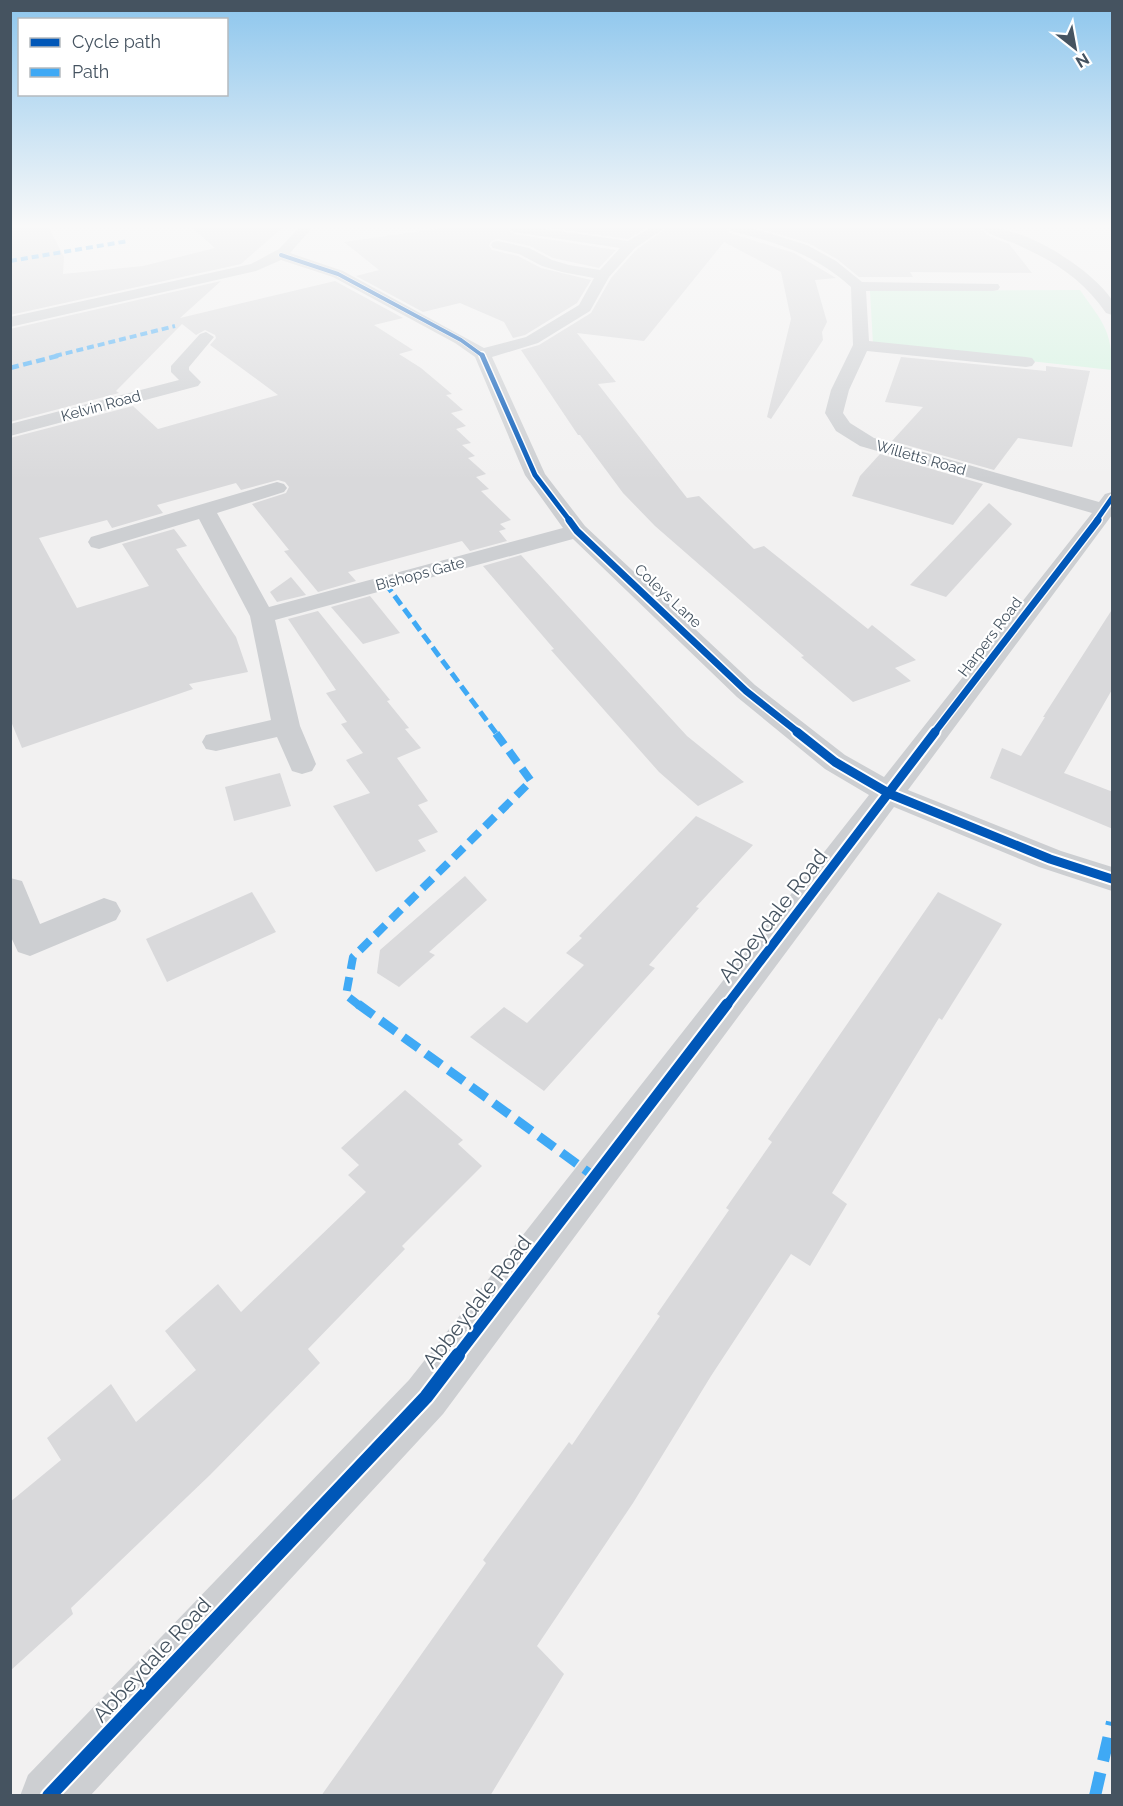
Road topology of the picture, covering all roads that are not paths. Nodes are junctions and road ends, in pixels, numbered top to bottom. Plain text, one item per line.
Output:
1 (53, 312) edge
2 (409, 312) edge
3 (578, 312) edge
4 (859, 312) edge
5 (10, 322) edge
6 (206, 337) dead end
7 (861, 345) junction
8 (482, 354) junction
9 (1026, 362) dead end
10 (10, 430) edge
11 (277, 488) dead end
12 (1109, 504) edge
13 (205, 510) junction
14 (577, 531) junction
15 (99, 542) dead end
16 (262, 616) junction
17 (286, 726) junction
18 (216, 742) dead end
19 (302, 764) dead end
20 (890, 794) junction
21 (1113, 879) edge
22 (10, 890) edge
23 (104, 911) dead end
24 (49, 1796) edge

1 - 5 street
2 - 8 street
3 - 8 street
4 - 7 street, Willetts Road
6 - 10 street, Kelvin Road
7 - 9 street
7 - 12 street, Willetts Road
8 - 14 street, Coleys Lane
11 - 13 street
12 - 20 street, Harpers Road
13 - 15 street
13 - 16 street
14 - 16 street, Bishops Gate
14 - 20 street, Coleys Lane
16 - 17 street
17 - 18 street
17 - 19 street
20 - 21 street, Coleys Lane
20 - 24 street, Abbeydale Road
22 - 23 street

